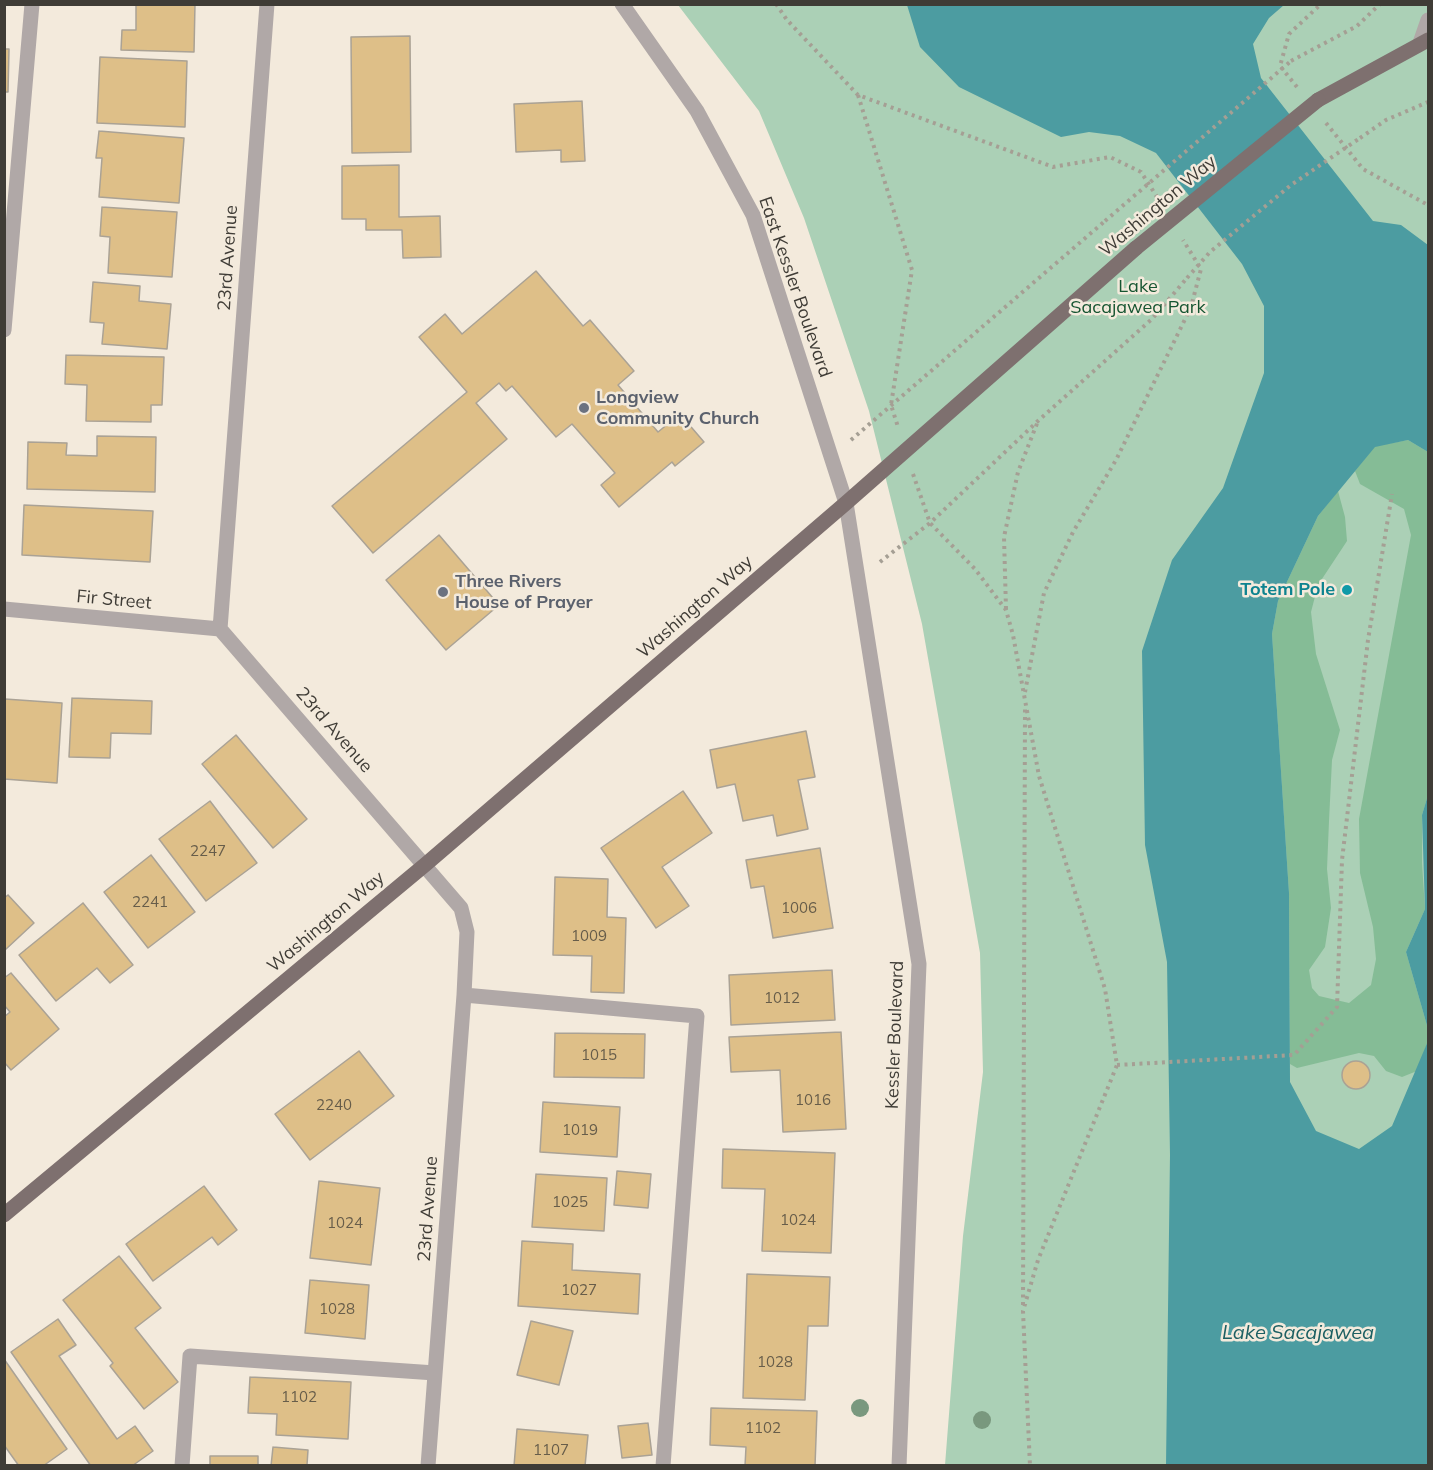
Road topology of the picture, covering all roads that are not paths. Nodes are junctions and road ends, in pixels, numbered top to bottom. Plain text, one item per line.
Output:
1 (32, 4) edge
2 (267, 4) edge
3 (622, 4) edge
4 (1428, 20) edge
5 (1424, 41) edge
6 (4, 330) edge
7 (846, 503) junction
8 (4, 609) edge
9 (220, 629) junction
10 (426, 864) junction
11 (464, 995) junction
12 (4, 1215) edge
13 (435, 1373) junction
14 (182, 1466) edge
15 (428, 1466) edge
16 (663, 1466) edge
17 (898, 1466) edge

1 - 6 street
2 - 9 street, 23rd Avenue
3 - 7 street, East Kessler Boulevard
4 - 5 street, Washington Way
5 - 7 main road, Washington Way, bridge
7 - 10 main road, Washington Way
7 - 17 street, Kessler Boulevard
8 - 9 street, Fir Street
9 - 10 street, 23rd Avenue
10 - 11 street, 23rd Avenue
10 - 12 main road, Washington Way
11 - 13 street, 23rd Avenue
11 - 16 street
13 - 14 street
13 - 15 street, 23rd Avenue

